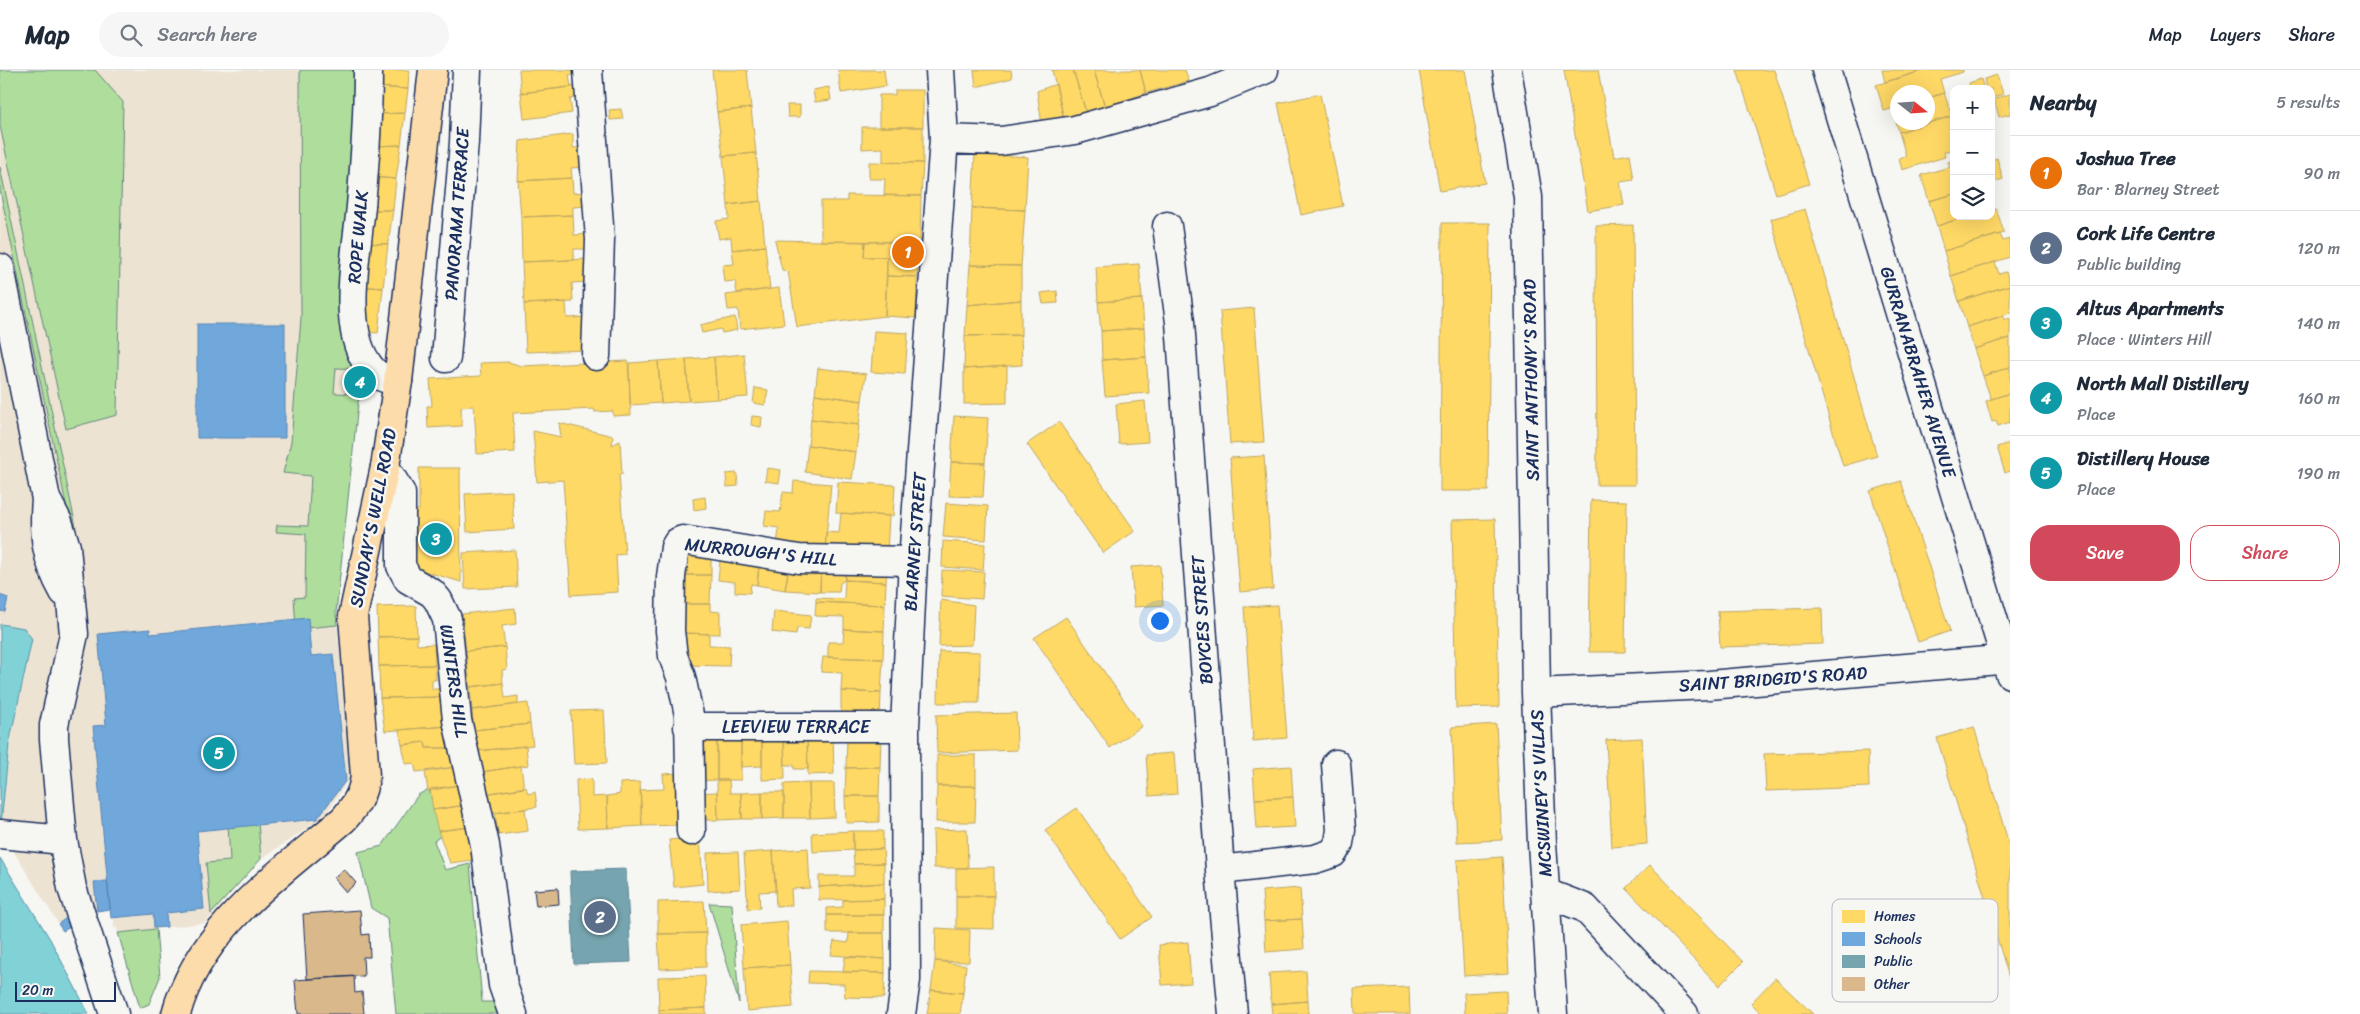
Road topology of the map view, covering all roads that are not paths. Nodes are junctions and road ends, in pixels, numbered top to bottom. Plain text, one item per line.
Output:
1 (368, 70) edge
2 (433, 70) edge
3 (466, 70) edge
4 (588, 70) edge
5 (940, 70) edge
6 (1262, 70) edge
7 (1507, 70) edge
8 (1826, 70) edge
9 (944, 139) junction
10 (1167, 226) dead end
11 (0, 268) edge
12 (9, 354) edge
13 (596, 356) dead end
14 (446, 358) dead end
15 (398, 381) junction
16 (385, 467) junction
17 (912, 561) junction
18 (2009, 664) edge
19 (1536, 693) junction
20 (688, 727) junction
21 (905, 727) junction
22 (1336, 764) dead end
23 (690, 831) dead end
24 (0, 834) edge
25 (63, 840) junction
26 (1220, 870) junction
27 (1546, 893) junction
28 (114, 1014) edge
29 (176, 1014) edge
30 (513, 1014) edge
31 (901, 1014) edge
32 (1234, 1014) edge
33 (1553, 1014) edge
34 (1684, 1014) edge

1 - 15 street, ROPE WALK
2 - 15 main road, SUNDAY'S WELL ROAD
3 - 14 street, PANORAMA TERRACE
4 - 13 street
5 - 9 street, BLARNEY STREET
6 - 9 street
7 - 19 street, SAINT ANTHONY'S ROAD
8 - 18 street, GURRANABRAHER AVENUE
9 - 17 street, BLARNEY STREET
10 - 26 street, BOYCES STREET
11 - 12 street
12 - 25 street
15 - 16 main road, SUNDAY'S WELL ROAD
16 - 29 main road, SUNDAY'S WELL ROAD
16 - 30 street, WINTERS HILL
17 - 20 street, MURROUGH'S HILL
17 - 21 street, BLARNEY STREET
18 - 19 street, SAINT BRIDGID'S ROAD
19 - 27 street, MCSWINEY'S VILLAS
20 - 21 street, LEEVIEW TERRACE
20 - 23 street
21 - 31 street, BLARNEY STREET
22 - 26 street
24 - 25 street
25 - 28 street
26 - 32 street, BOYCES STREET
27 - 33 street, MCSWINEY'S VILLAS
27 - 34 street, MCSWINEY'S VILLAS

